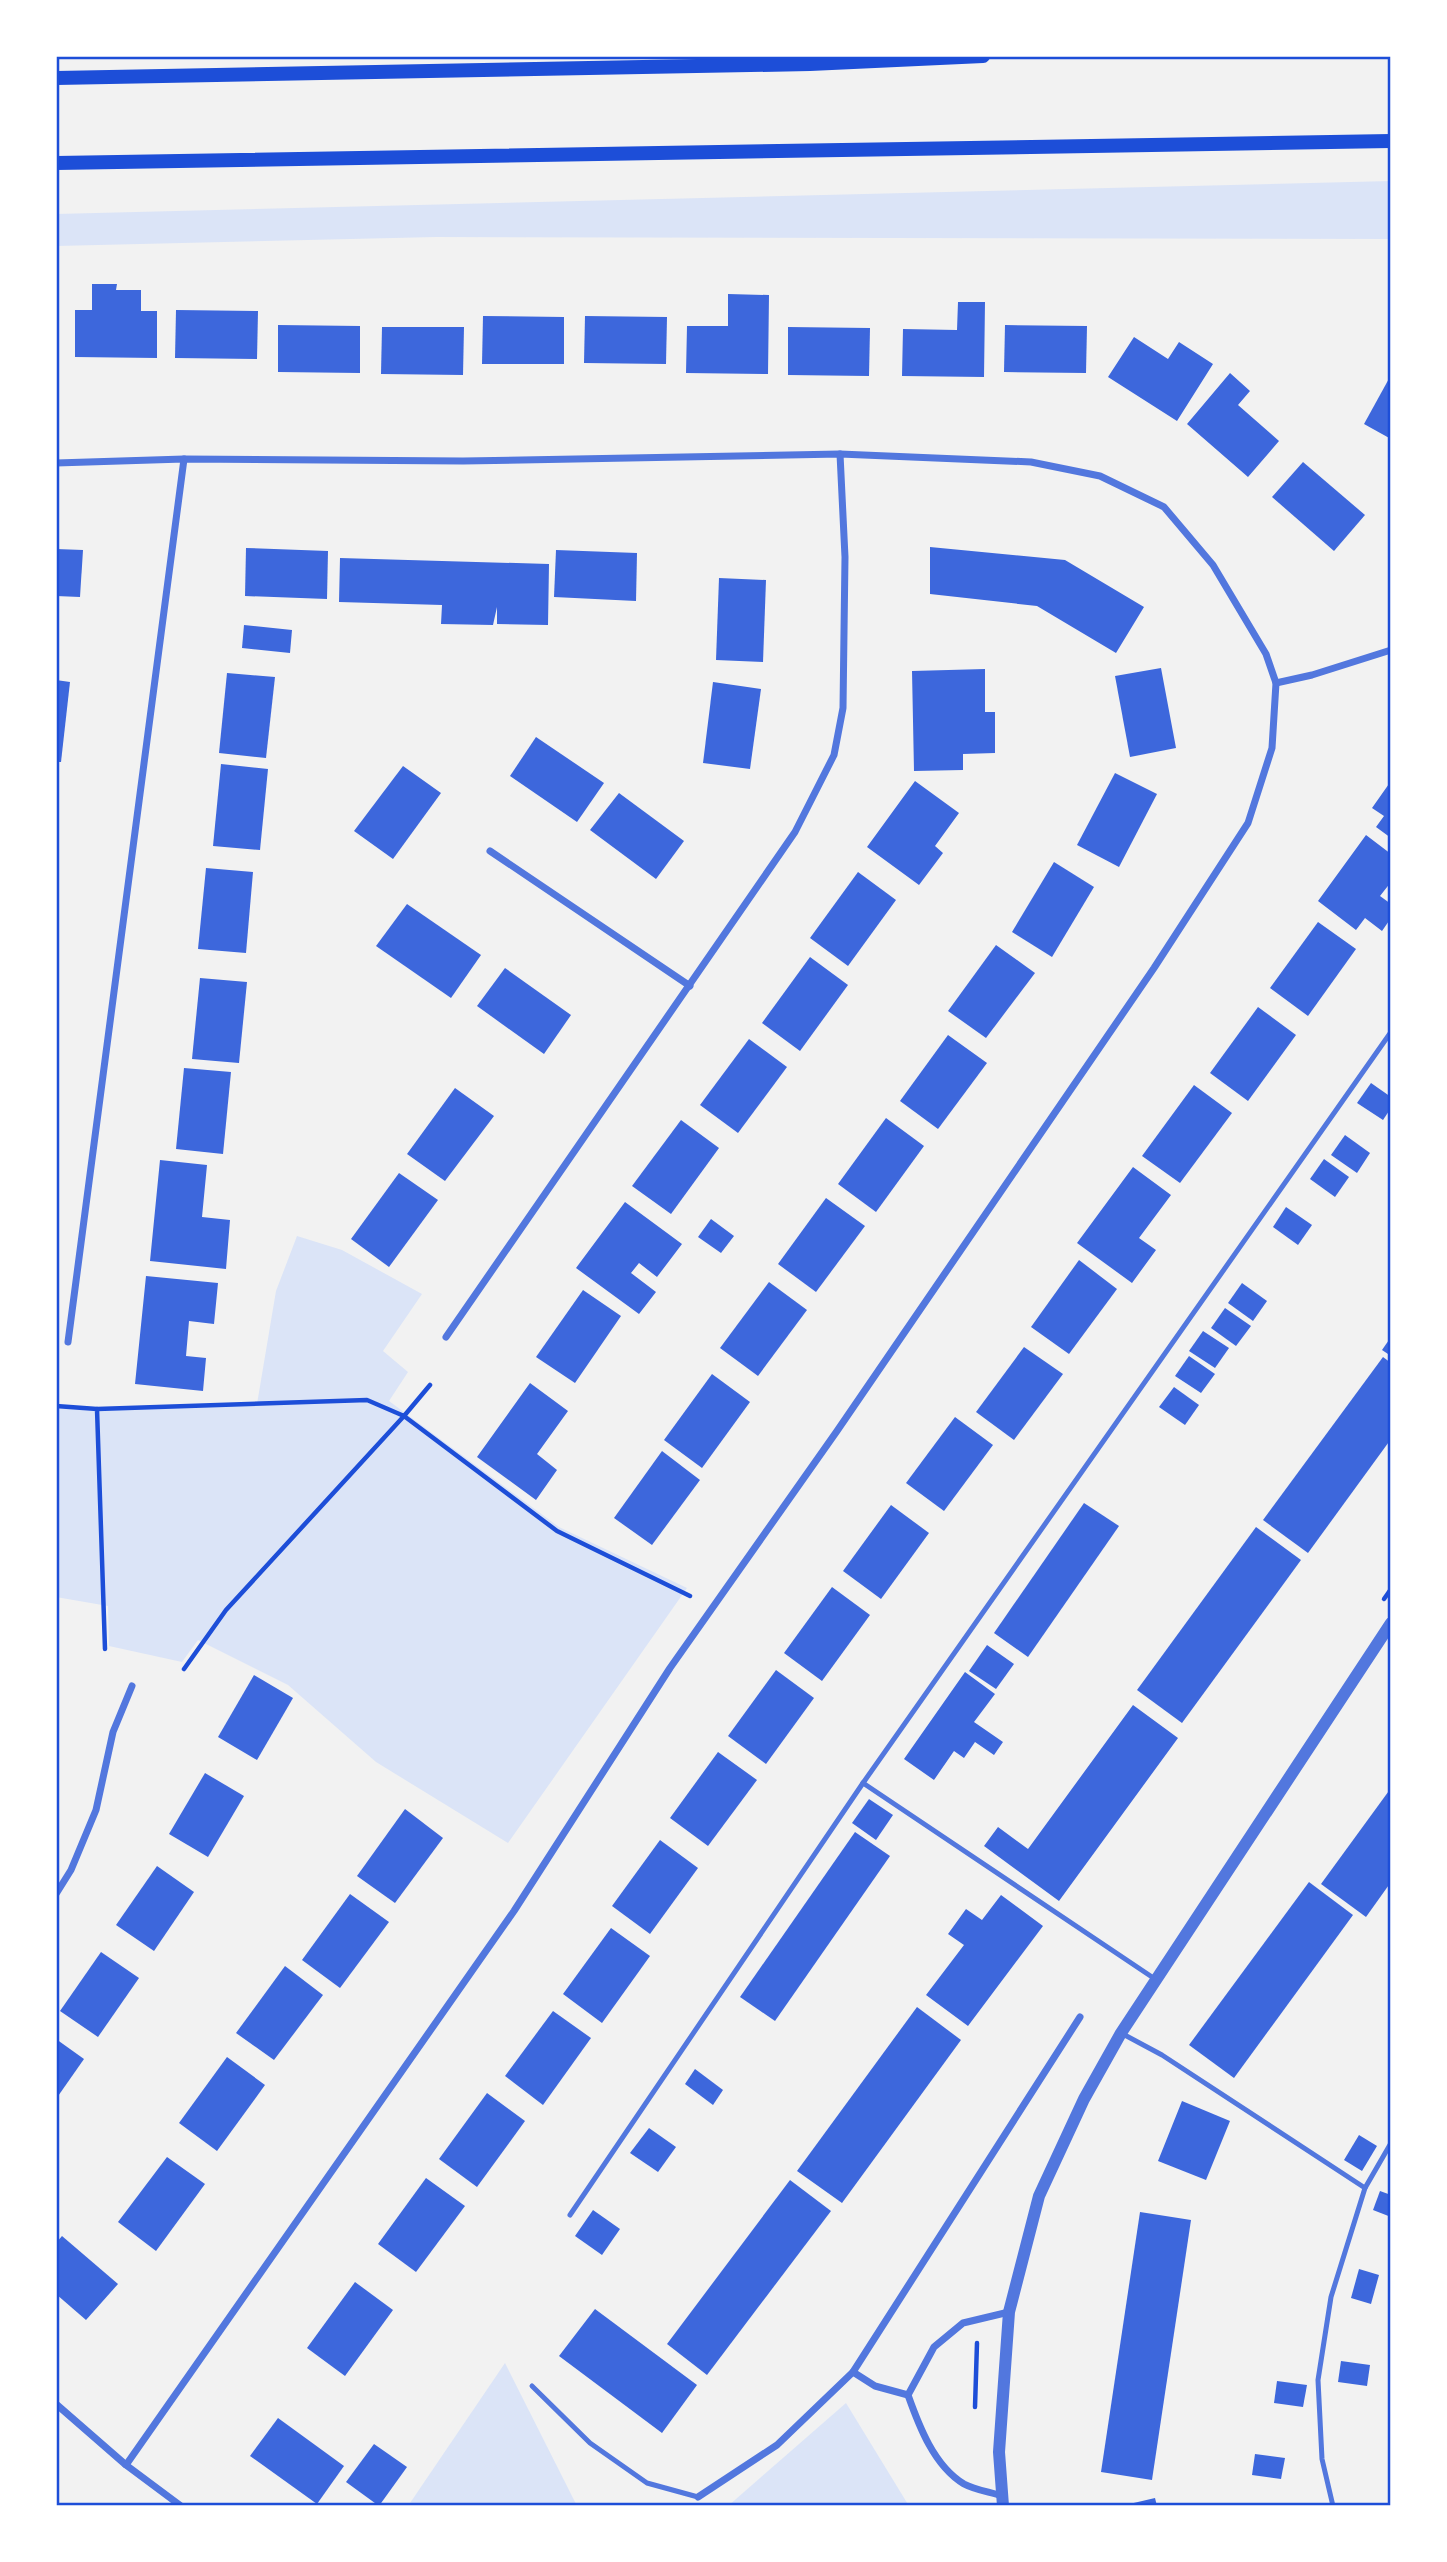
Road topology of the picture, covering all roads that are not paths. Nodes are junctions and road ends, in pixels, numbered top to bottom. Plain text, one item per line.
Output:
1 (983, 56) edge
2 (813, 60) edge
3 (56, 78) edge
4 (1391, 141) edge
5 (56, 163) edge
6 (839, 454) junction
7 (184, 459) junction
8 (56, 463) edge
9 (1391, 650) edge
10 (1276, 683) junction
11 (490, 851) dead end
12 (690, 986) junction
13 (1391, 1032) edge
14 (446, 1337) dead end
15 (68, 1342) dead end
16 (1391, 1623) edge
17 (132, 1686) dead end
18 (863, 1783) junction
19 (56, 1894) edge
20 (1155, 1979) junction
21 (1080, 2017) dead end
22 (1121, 2033) junction
23 (1391, 2143) edge
24 (1365, 2188) junction
25 (570, 2215) dead end
26 (1009, 2312) junction
27 (853, 2372) junction
28 (532, 2386) dead end
29 (908, 2395) junction
30 (56, 2404) edge
31 (126, 2465) junction
32 (698, 2497) joint
33 (1003, 2501) edge
34 (181, 2506) edge
35 (1333, 2506) edge

1 - 2 main road
2 - 3 main road
4 - 5 main road
6 - 7 street
6 - 10 street
6 - 12 street
7 - 8 street
7 - 15 street
9 - 10 street
10 - 31 street
11 - 12 street
12 - 14 street
13 - 18 lane
16 - 20 street
17 - 19 street
18 - 20 lane
18 - 25 lane
20 - 22 street
21 - 27 street
22 - 24 lane
22 - 26 street
23 - 24 lane
24 - 35 lane
26 - 29 street
26 - 33 street
27 - 29 street
27 - 32 street
28 - 32 lane
29 - 33 street
30 - 31 street
31 - 34 street

